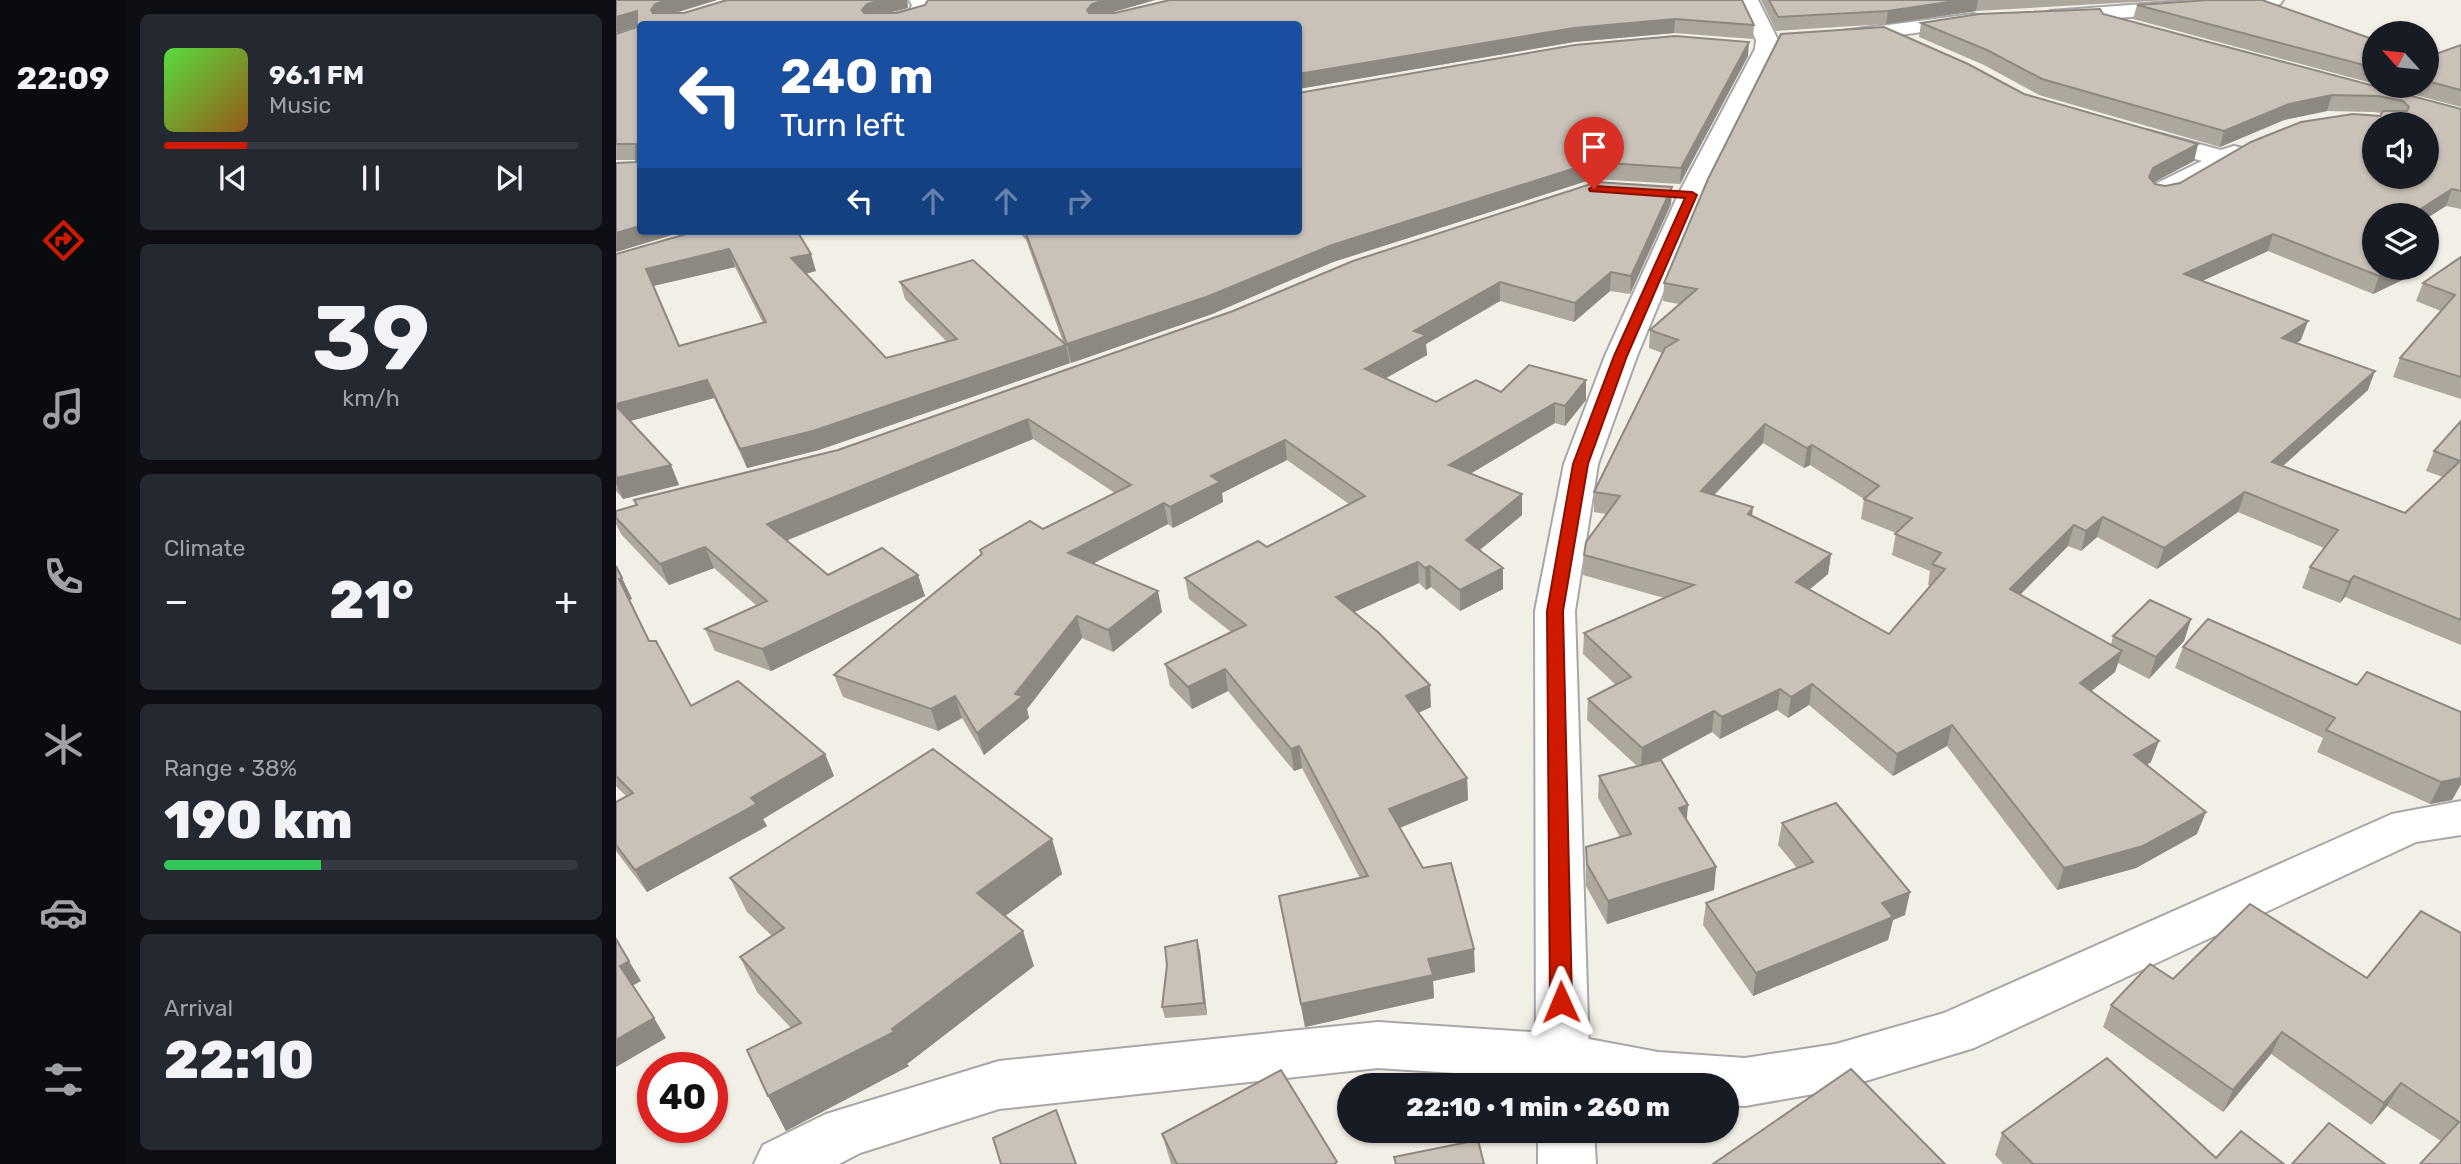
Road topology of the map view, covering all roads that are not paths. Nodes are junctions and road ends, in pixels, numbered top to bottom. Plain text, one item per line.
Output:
1 (919, 0) edge
2 (1748, 0) edge
3 (2047, 0) edge
4 (2273, 0) edge
5 (2084, 15) junction
6 (2030, 18) edge
7 (1989, 19) edge
8 (889, 21) edge
9 (1886, 33) junction
10 (2144, 33) edge
11 (1822, 38) edge
12 (1926, 51) edge
13 (2127, 131) edge
14 (2255, 144) edge
15 (2221, 158) junction
16 (2160, 192) edge
17 (2461, 818) edge
18 (1563, 1071) edge
19 (1566, 1143) edge
20 (783, 1164) edge
21 (1567, 1164) edge

1 - 8 street
2 - 18 street
3 - 5 street
4 - 5 street
5 - 6 street
5 - 10 street
7 - 9 street
9 - 11 street
9 - 12 street
13 - 15 street
14 - 15 street
15 - 16 street
17 - 18 street
18 - 20 street
19 - 21 street

